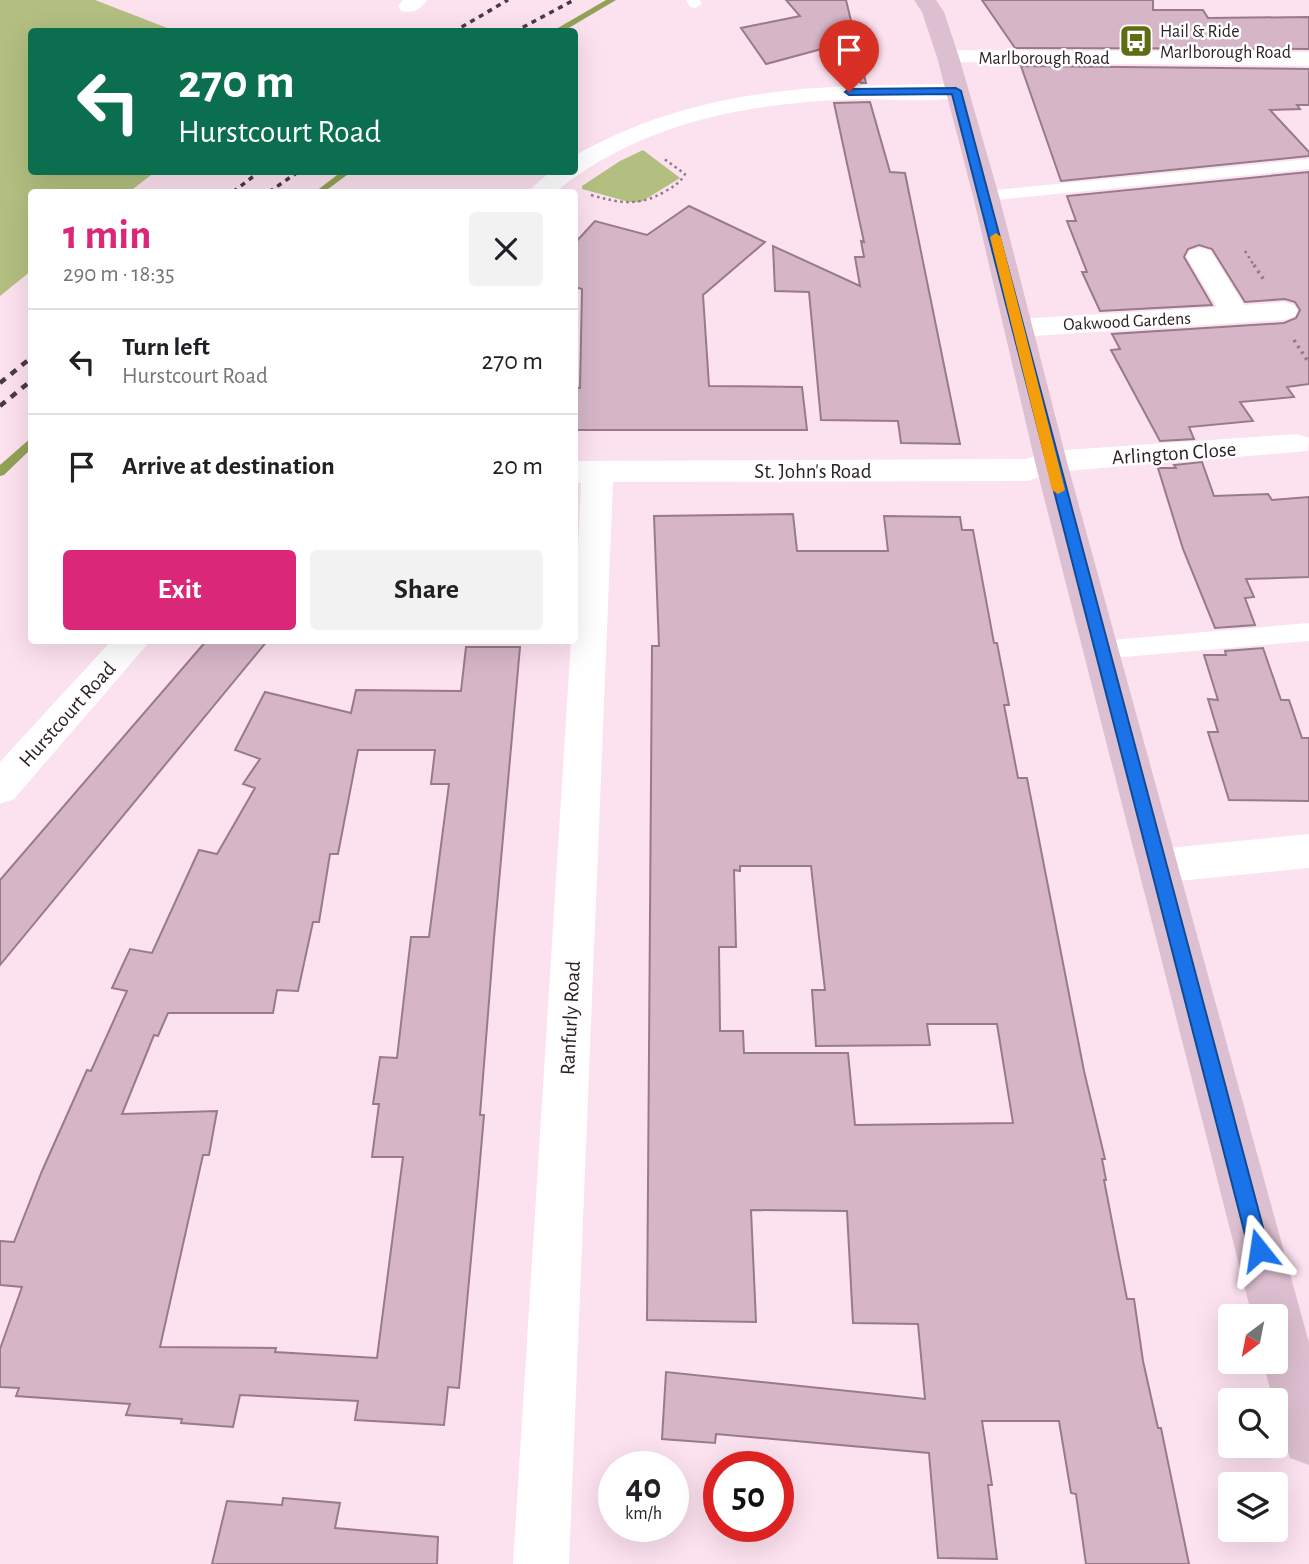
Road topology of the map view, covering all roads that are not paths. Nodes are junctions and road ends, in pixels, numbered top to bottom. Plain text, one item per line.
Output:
1 (925, 0) edge
2 (1309, 58) edge
3 (952, 74) junction
4 (578, 164) edge
5 (1309, 164) edge
6 (986, 197) junction
7 (1200, 256) dead end
8 (1284, 311) dead end
9 (1236, 315) junction
10 (1018, 328) junction
11 (1297, 444) dead end
12 (1051, 462) junction
13 (586, 472) edge
14 (1309, 632) edge
15 (130, 644) edge
16 (1100, 650) junction
17 (0, 788) edge
18 (1309, 851) edge
19 (1157, 866) junction
20 (1309, 1439) edge
21 (541, 1564) edge

1 - 3 main road
2 - 3 street, Marlborough Road
3 - 4 street
3 - 6 main road
5 - 6 lane
6 - 10 main road
7 - 9 street
8 - 9 street, Oakwood Gardens
9 - 10 street, Oakwood Gardens
10 - 12 main road
11 - 12 street, Arlington Close
12 - 13 street, St. John's Road
12 - 16 main road
13 - 21 street, Ranfurly Road
14 - 16 lane
15 - 17 street, Hurstcourt Road
16 - 19 main road
18 - 19 street
19 - 20 main road

